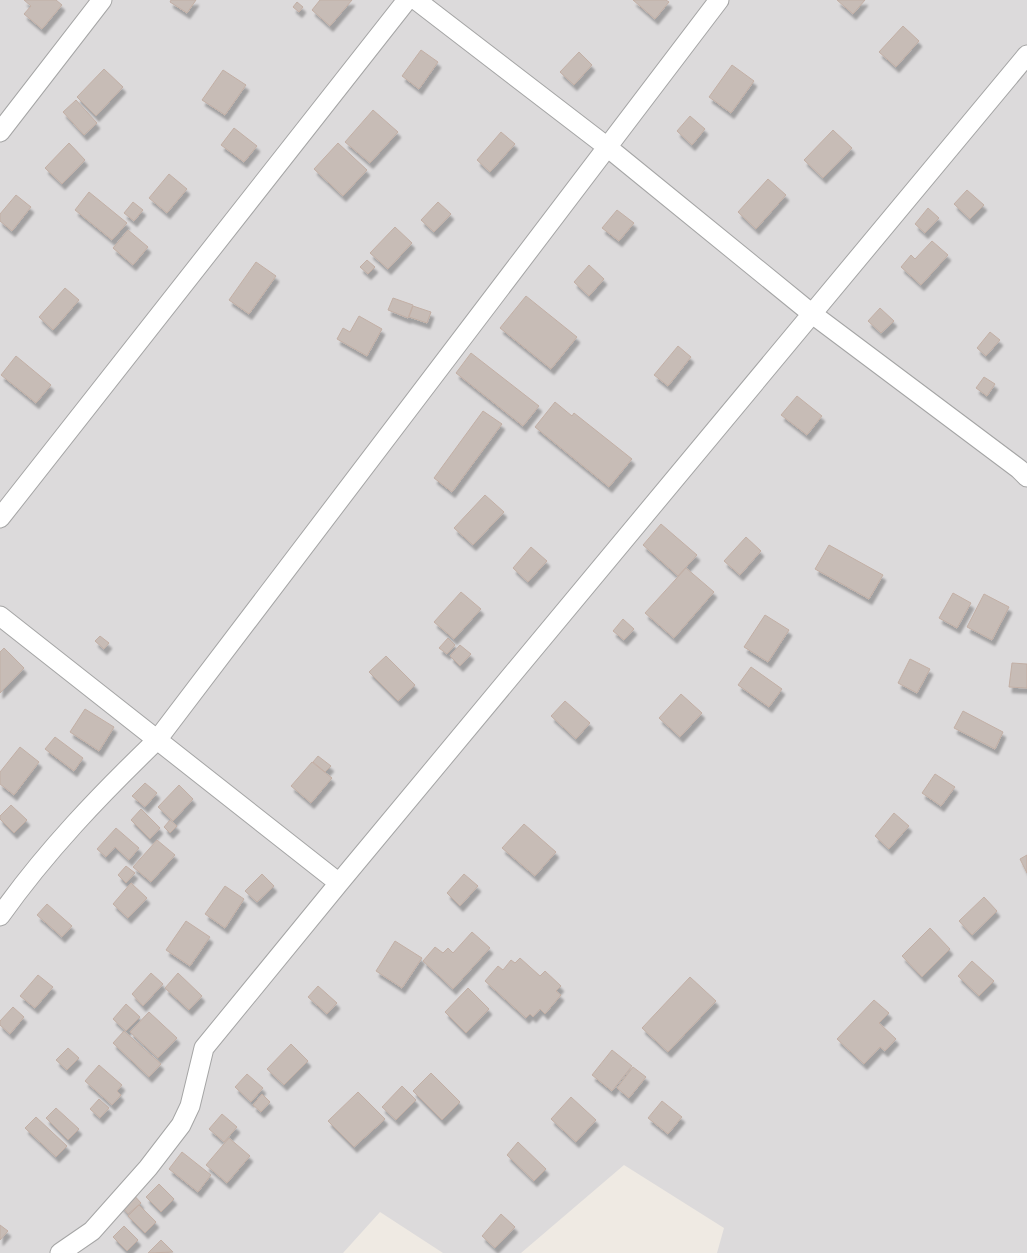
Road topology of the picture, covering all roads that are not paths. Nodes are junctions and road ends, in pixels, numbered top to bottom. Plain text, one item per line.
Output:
1 (102, 0) edge
2 (407, 0) edge
3 (416, 0) edge
4 (718, 0) edge
5 (1027, 55) edge
6 (0, 132) edge
7 (606, 146) junction
8 (811, 313) junction
9 (1027, 477) edge
10 (0, 518) edge
11 (0, 616) edge
12 (158, 740) junction
13 (339, 884) junction
14 (0, 916) edge
15 (60, 1253) edge

1 - 6 street
2 - 10 street
3 - 7 street
4 - 7 street
5 - 8 street
7 - 8 street
7 - 12 street
8 - 9 street
8 - 13 street
11 - 12 street
12 - 13 street
12 - 14 street
13 - 15 street

